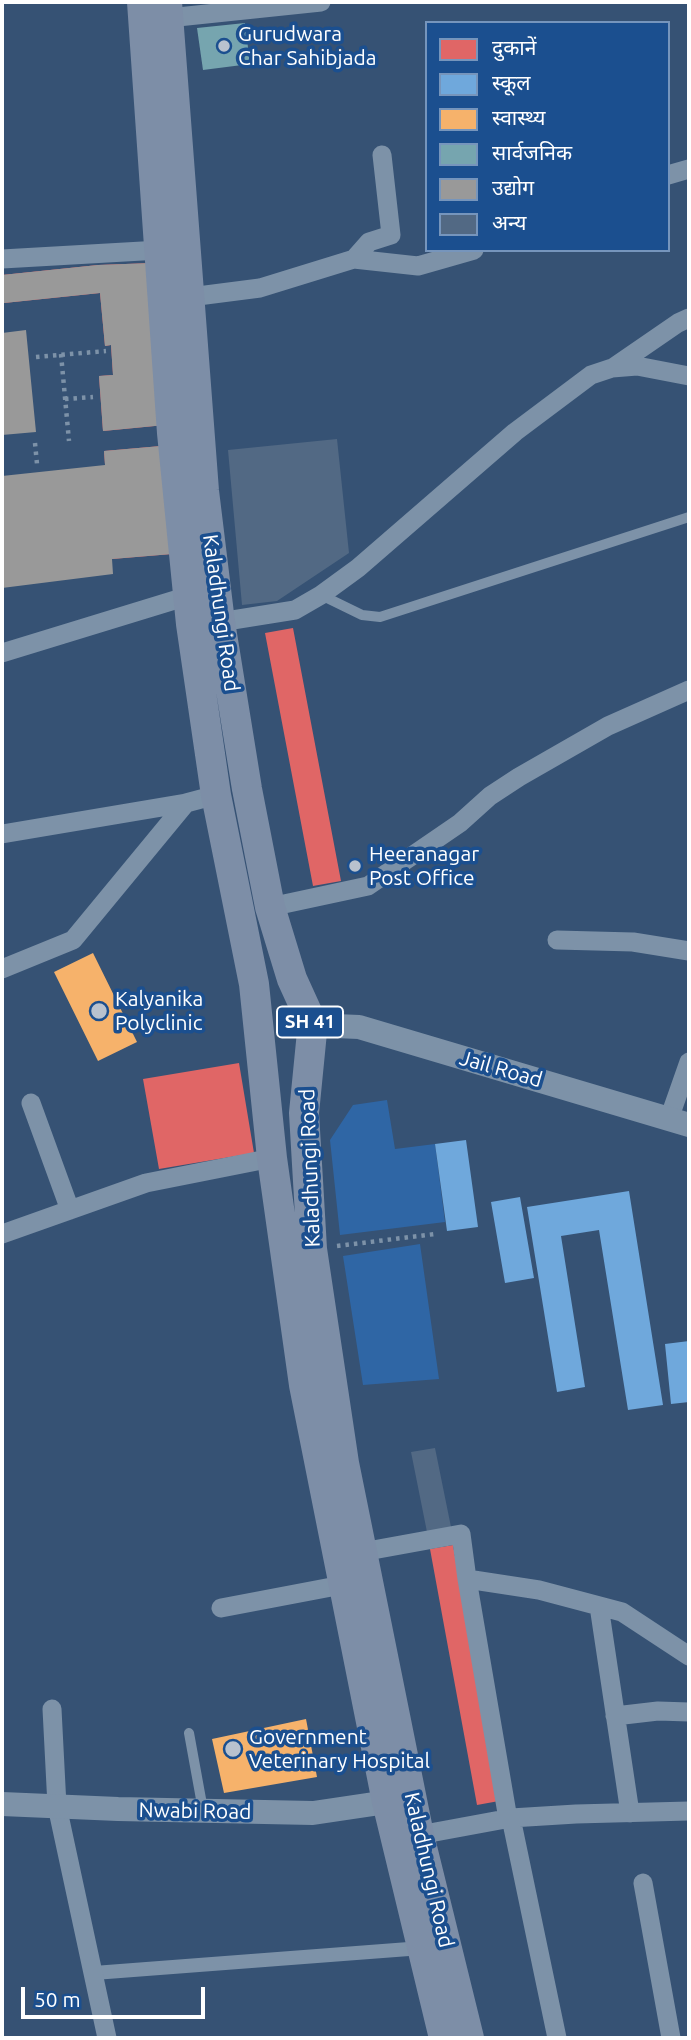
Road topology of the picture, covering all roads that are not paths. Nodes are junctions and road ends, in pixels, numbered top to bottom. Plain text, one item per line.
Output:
1 (321, 2) edge
2 (155, 11) edge
3 (382, 155) dead end
4 (689, 169) edge
5 (670, 174) edge
6 (173, 249) junction
7 (467, 252) edge
8 (2, 259) edge
9 (354, 259) junction
10 (190, 297) junction
11 (689, 318) edge
12 (612, 368) junction
13 (689, 376) edge
14 (689, 517) edge
15 (321, 595) junction
16 (188, 596) junction
17 (220, 622) junction
18 (2, 653) edge
19 (689, 690) edge
20 (247, 789) junction
21 (216, 795) junction
22 (186, 803) junction
23 (2, 834) edge
24 (270, 907) junction
25 (557, 940) dead end
26 (689, 951) edge
27 (2, 969) edge
28 (292, 979) junction
29 (254, 985) junction
30 (311, 1025) junction
31 (309, 1060) junction
32 (689, 1062) edge
33 (263, 1064) junction
34 (31, 1103) dead end
35 (679, 1122) edge
36 (272, 1158) junction
37 (70, 1210) junction
38 (2, 1234) edge
39 (362, 1552) junction
40 (467, 1579) junction
41 (342, 1585) junction
42 (599, 1606) junction
43 (221, 1608) dead end
44 (689, 1656) edge
45 (52, 1709) dead end
46 (689, 1712) edge
47 (615, 1716) junction
48 (189, 1732) dead end
49 (399, 1799) junction
50 (2, 1804) edge
51 (57, 1807) junction
52 (203, 1811) junction
53 (689, 1811) edge
54 (630, 1813) junction
55 (509, 1818) junction
56 (419, 1835) junction
57 (643, 1883) dead end
58 (422, 1948) junction
59 (94, 1973) junction
60 (107, 2038) edge
61 (444, 2038) edge
62 (469, 2038) edge
63 (557, 2038) edge
64 (671, 2038) edge

1 - 2 street
2 - 6 main road, Kaladhungi Road / SH 41
3 - 9 street
4 - 5 street
6 - 8 street
6 - 10 main road, Kaladhungi Road / SH 41
6 - 16 main road, Kaladhungi Road / SH 41
7 - 9 street
9 - 10 street
10 - 17 main road, Kaladhungi Road / SH 41
11 - 12 street
12 - 13 street
12 - 15 street
14 - 15 lane
15 - 17 street
16 - 18 street
16 - 21 main road, Kaladhungi Road / SH 41
17 - 20 main road, Kaladhungi Road / SH 41
19 - 24 street
20 - 21 main road
20 - 24 main road, Kaladhungi Road / SH 41
21 - 22 street
21 - 29 main road, Kaladhungi Road / SH 41
22 - 23 street
22 - 27 street
24 - 28 main road, Kaladhungi Road / SH 41
25 - 26 street
28 - 29 main road
28 - 30 main road, Kaladhungi Road / SH 41
29 - 33 main road, Kaladhungi Road / SH 41
30 - 31 main road, Kaladhungi Road / SH 41
30 - 35 street, Jail Road
31 - 33 main road
31 - 39 main road, Kaladhungi Road / SH 41
32 - 35 street
33 - 36 main road, Kaladhungi Road / SH 41
34 - 37 street
36 - 37 street
36 - 41 main road, Kaladhungi Road / SH 41
37 - 38 street
39 - 40 street
39 - 49 main road, Kaladhungi Road / SH 41
40 - 42 street
40 - 55 street
41 - 43 street
41 - 49 main road, Kaladhungi Road / SH 41
42 - 44 street
42 - 47 street
45 - 51 street
46 - 47 street
47 - 54 street
48 - 52 lane
49 - 52 street, Nwabi Road
49 - 56 main road, Kaladhungi Road / SH 41
49 - 58 main road, Kaladhungi Road / SH 41
50 - 51 street, Nwabi Road
51 - 52 street, Nwabi Road
51 - 59 street
53 - 54 street
54 - 55 street
55 - 56 street
55 - 63 street
56 - 62 main road, Kaladhungi Road / SH 41
57 - 64 street
58 - 59 street
58 - 61 main road, Kaladhungi Road / SH 41
59 - 60 street

